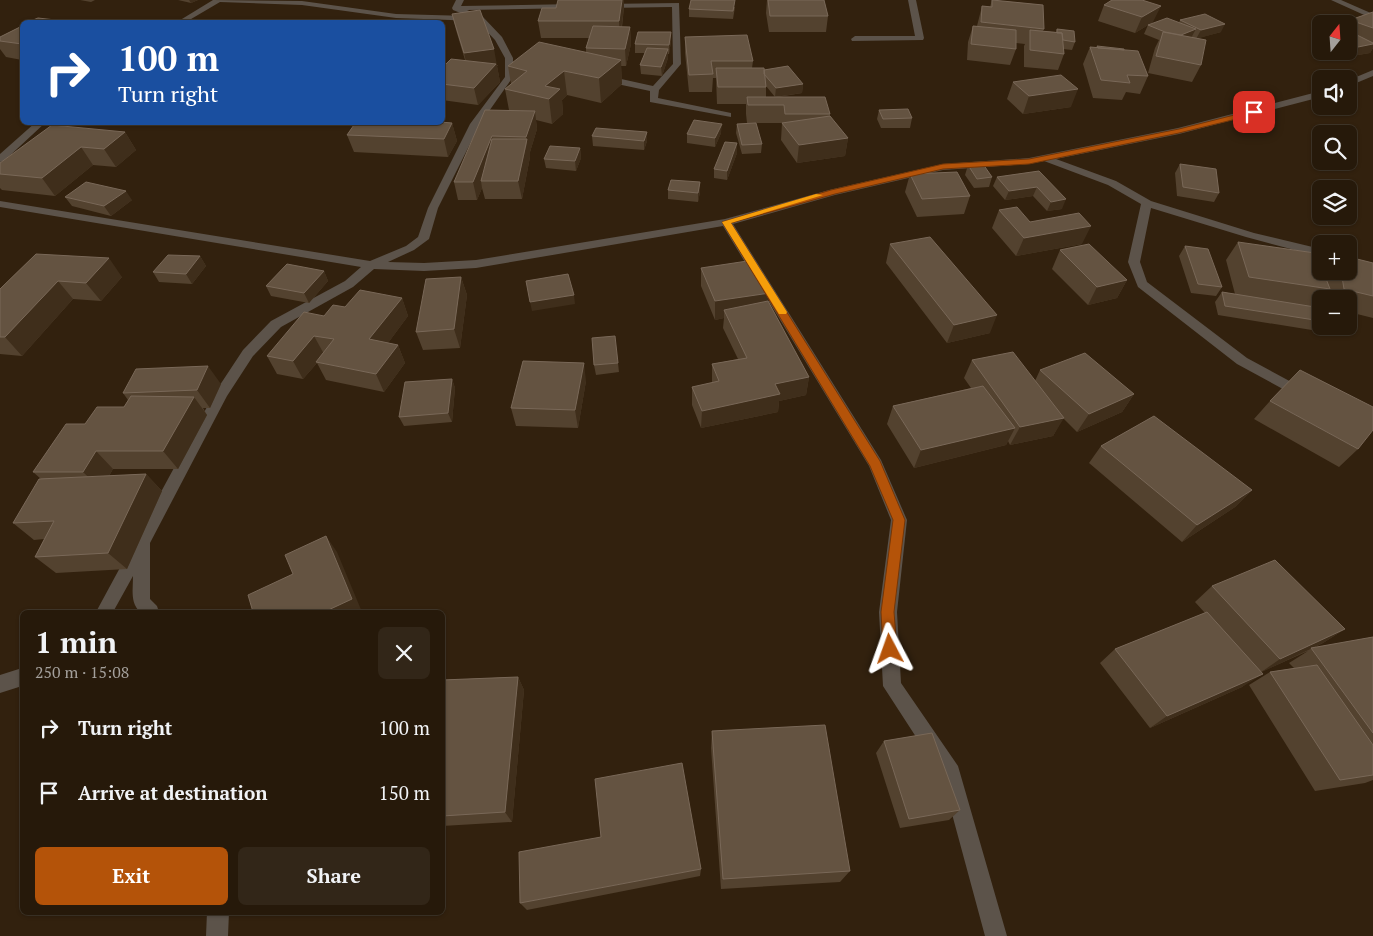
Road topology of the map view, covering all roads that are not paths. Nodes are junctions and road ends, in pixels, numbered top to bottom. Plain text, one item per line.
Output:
1 (219, 0) edge
2 (912, 0) edge
3 (1335, 0) edge
4 (458, 4) edge
5 (590, 6) edge
6 (600, 6) edge
7 (1373, 16) edge
8 (184, 20) edge
9 (480, 20) junction
10 (854, 39) dead end
11 (1373, 73) edge
12 (598, 77) edge
13 (1357, 80) edge
14 (655, 89) junction
15 (1312, 96) edge
16 (728, 115) dead end
17 (39, 125) edge
18 (1045, 158) junction
19 (0, 159) edge
20 (1148, 203) junction
21 (0, 204) edge
22 (726, 222) junction
23 (1312, 251) edge
24 (371, 265) junction
25 (1311, 399) edge
26 (142, 543) junction
27 (105, 610) edge
28 (149, 610) edge
29 (20, 678) edge
30 (0, 684) edge
31 (218, 915) edge
32 (217, 936) edge
33 (996, 936) edge

1 - 8 street
1 - 9 street
2 - 10 street
3 - 7 street
4 - 5 street
4 - 9 street
6 - 14 street
9 - 24 street
11 - 13 street
12 - 14 street
14 - 16 street
15 - 18 street
17 - 19 street
18 - 20 street
18 - 22 street
20 - 23 street
20 - 25 street
21 - 24 street
22 - 24 street
22 - 33 street
24 - 26 street
26 - 27 street
26 - 28 street
29 - 30 street
31 - 32 street

